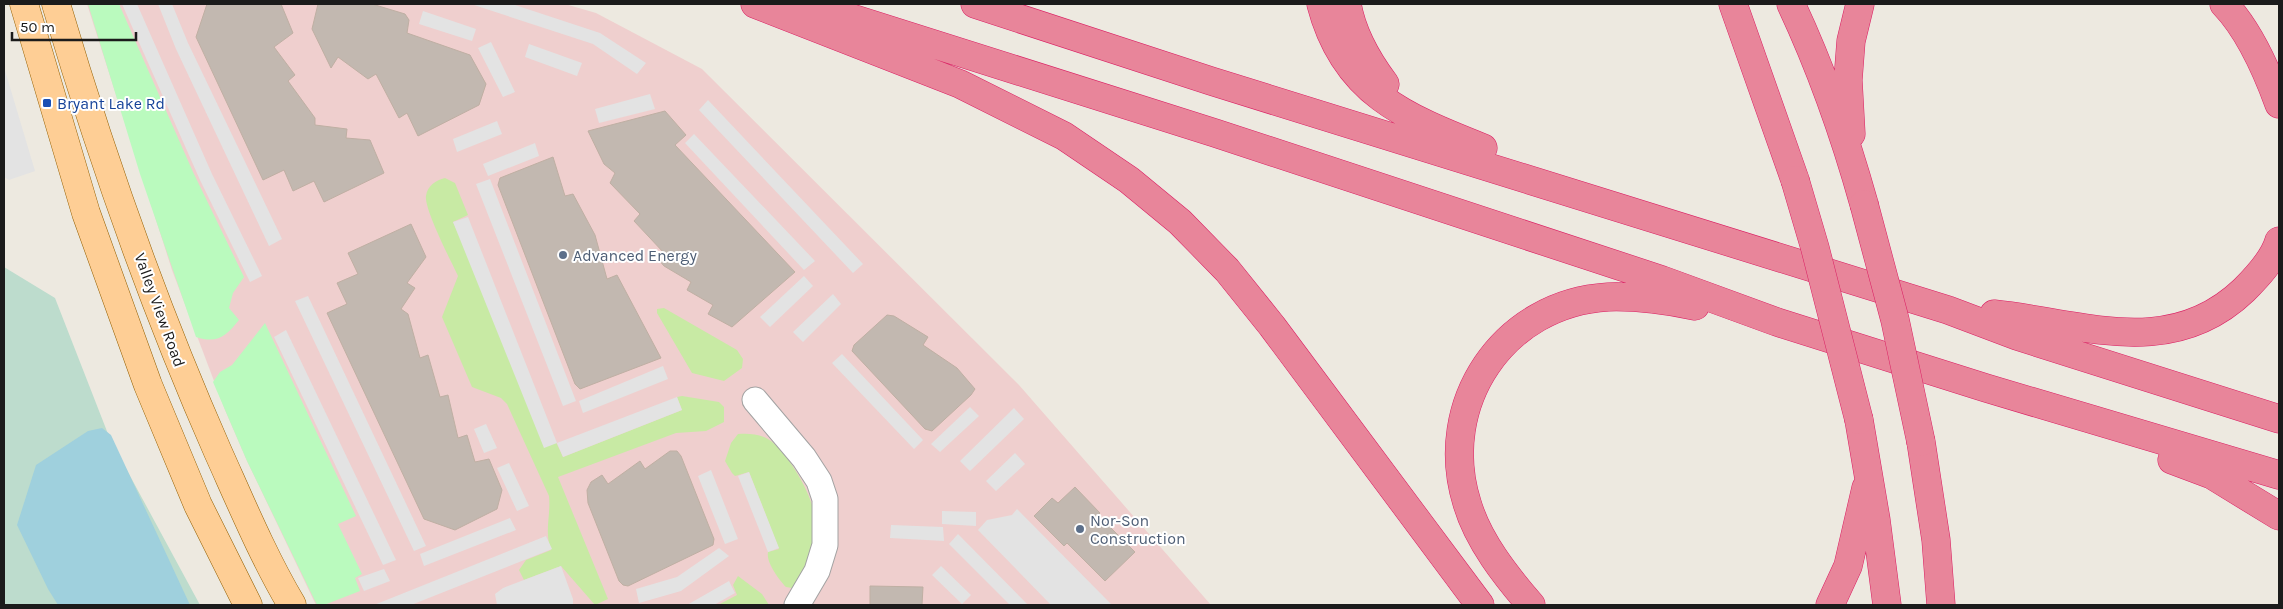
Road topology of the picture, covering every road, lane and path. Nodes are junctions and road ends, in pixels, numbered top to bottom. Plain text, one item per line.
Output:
1 (24, 4) edge
2 (56, 4) edge
3 (755, 4) edge
4 (807, 4) edge
5 (975, 4) edge
6 (1321, 4) edge
7 (1346, 4) edge
8 (1717, 4) edge
9 (1733, 4) edge
10 (1792, 4) edge
11 (1860, 4) edge
12 (2224, 4) edge
13 (1761, 82) junction
14 (2279, 104) edge
15 (1432, 128) junction
16 (1852, 163) junction
17 (2279, 241) edge
18 (1742, 246) junction
19 (1948, 310) junction
20 (1778, 322) junction
21 (1986, 388) junction
22 (755, 400) dead end
23 (2279, 419) edge
24 (1870, 474) junction
25 (2279, 475) edge
26 (2279, 516) edge
27 (1936, 540) junction
28 (248, 605) edge
29 (292, 605) edge
30 (797, 605) edge
31 (1480, 605) edge
32 (1531, 605) edge
33 (1830, 605) edge
34 (1887, 605) edge
35 (1941, 605) edge
36 (1960, 605) edge

1 - 28 main road
2 - 29 main road, Valley View Road
3 - 31 highway
4 - 20 highway
5 - 18 highway
6 - 15 highway
7 - 15 highway
8 - 13 highway
9 - 13 highway
10 - 16 highway
11 - 16 highway
12 - 14 highway
13 - 24 highway, bridge
15 - 18 highway
16 - 27 highway, bridge
17 - 19 highway
18 - 19 highway
19 - 23 highway
20 - 21 highway
20 - 32 highway
21 - 25 highway
21 - 26 highway
22 - 30 street
24 - 33 highway
24 - 34 highway
27 - 35 highway
27 - 36 highway

